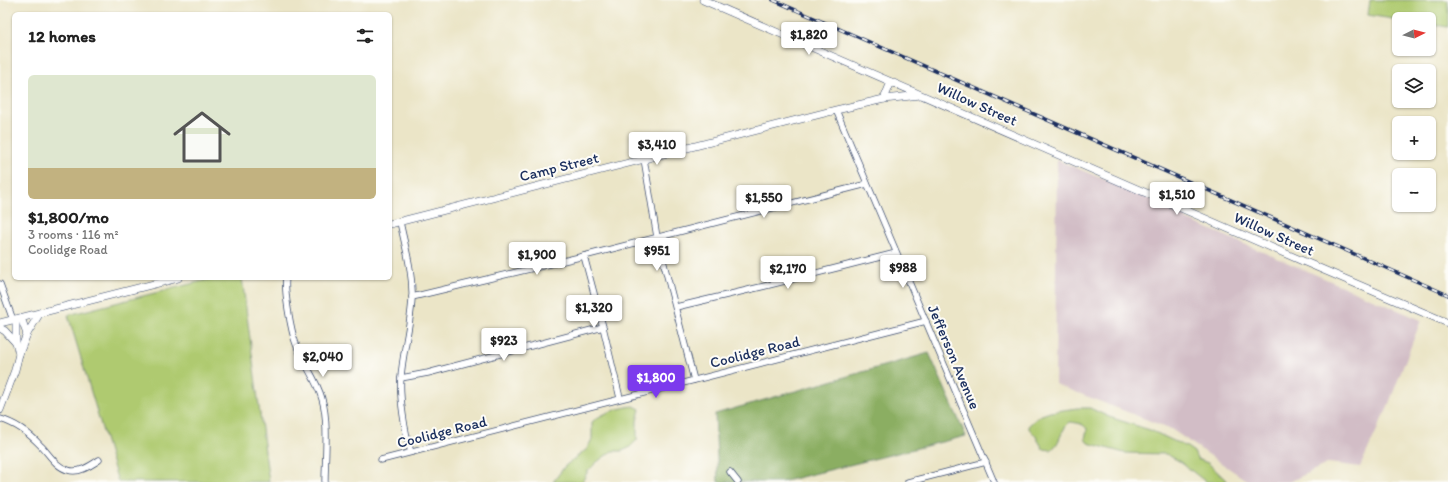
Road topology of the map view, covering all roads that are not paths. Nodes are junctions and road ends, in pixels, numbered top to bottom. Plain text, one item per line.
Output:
1 (703, 0) edge
2 (891, 82) junction
3 (922, 95) junction
4 (884, 99) junction
5 (836, 110) junction
6 (644, 159) junction
7 (866, 184) junction
8 (400, 222) junction
9 (392, 224) edge
10 (657, 237) junction
11 (896, 252) junction
12 (584, 256) junction
13 (170, 280) edge
14 (285, 280) edge
15 (0, 284) edge
16 (412, 297) junction
17 (676, 307) junction
18 (40, 313) junction
19 (17, 319) junction
20 (926, 322) junction
21 (1448, 322) edge
22 (0, 323) edge
23 (0, 328) edge
24 (603, 328) junction
25 (26, 334) junction
26 (16, 343) junction
27 (19, 354) junction
28 (401, 378) junction
29 (694, 380) junction
30 (620, 398) junction
31 (0, 410) edge
32 (0, 419) edge
33 (411, 452) junction
34 (99, 460) dead end
35 (381, 460) dead end
36 (986, 462) junction
37 (730, 472) dead end
38 (325, 482) edge
39 (738, 482) edge
40 (908, 482) edge
41 (994, 482) edge

1 - 2 main road, Willow Street
2 - 3 main road, Willow Street
2 - 4 main road
3 - 4 main road, Camp Street
3 - 21 main road, Willow Street
4 - 5 main road, Camp Street
5 - 6 main road, Camp Street
5 - 7 street, Jefferson Avenue
6 - 8 main road, Camp Street
6 - 10 street
7 - 10 street
7 - 11 street, Jefferson Avenue
8 - 9 main road, Camp Street
8 - 16 street
10 - 12 street
10 - 17 street
11 - 17 street
11 - 20 street, Jefferson Avenue
12 - 16 street
12 - 24 street
13 - 18 main road
14 - 38 street
15 - 19 street
16 - 28 street
17 - 29 street
18 - 19 main road
18 - 25 main road
19 - 22 main road
19 - 25 main road
19 - 26 main road
20 - 29 street, Coolidge Road
20 - 36 street, Jefferson Avenue
23 - 26 main road
24 - 28 street
24 - 30 street
25 - 27 main road
26 - 27 main road
27 - 31 main road
28 - 33 street
29 - 30 street, Coolidge Road
30 - 33 street, Coolidge Road
32 - 34 street
33 - 35 street, Coolidge Road
36 - 40 street
36 - 41 street, Jefferson Avenue
37 - 39 street

